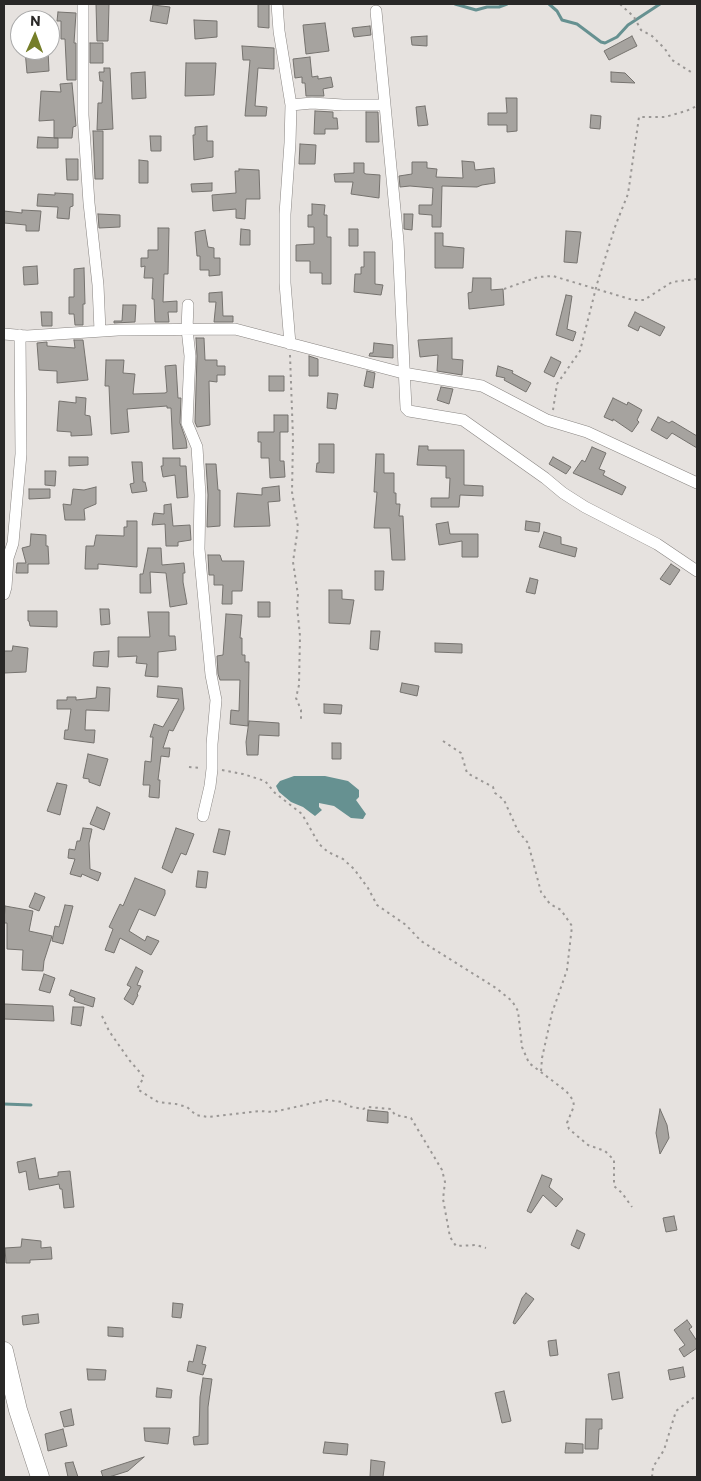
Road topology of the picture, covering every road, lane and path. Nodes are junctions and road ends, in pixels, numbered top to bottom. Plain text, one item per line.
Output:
1 (83, 4) edge
2 (277, 4) edge
3 (620, 4) edge
4 (376, 11) dead end
5 (691, 72) dead end
6 (291, 105) junction
7 (385, 105) junction
8 (697, 106) edge
9 (697, 279) edge
10 (596, 288) junction
11 (504, 289) dead end
12 (188, 305) dead end
13 (187, 329) junction
14 (100, 331) junction
15 (4, 334) edge
16 (20, 335) junction
17 (290, 344) junction
18 (403, 373) junction
19 (554, 422) junction
20 (697, 483) edge
21 (697, 571) edge
22 (4, 594) edge
23 (301, 720) dead end
24 (443, 741) dead end
25 (188, 767) dead end
26 (212, 769) junction
27 (203, 816) dead end
28 (102, 1016) dead end
29 (541, 1073) junction
30 (632, 1207) dead end
31 (486, 1248) dead end
32 (4, 1351) edge
33 (697, 1395) edge
34 (40, 1477) edge
35 (652, 1477) edge

1 - 14 street
2 - 6 street
3 - 5 path
4 - 7 street
6 - 7 street
6 - 17 street
7 - 18 street
8 - 10 path
9 - 10 path
10 - 11 path
10 - 19 path
12 - 13 street
13 - 14 street
13 - 17 street
13 - 26 street
14 - 16 street
15 - 16 street
16 - 22 street
17 - 18 street
17 - 23 path
18 - 19 street
18 - 21 street
19 - 20 street
24 - 29 path
25 - 26 path
26 - 27 street
26 - 29 path
28 - 31 path
29 - 30 path
32 - 34 main road
33 - 35 path

